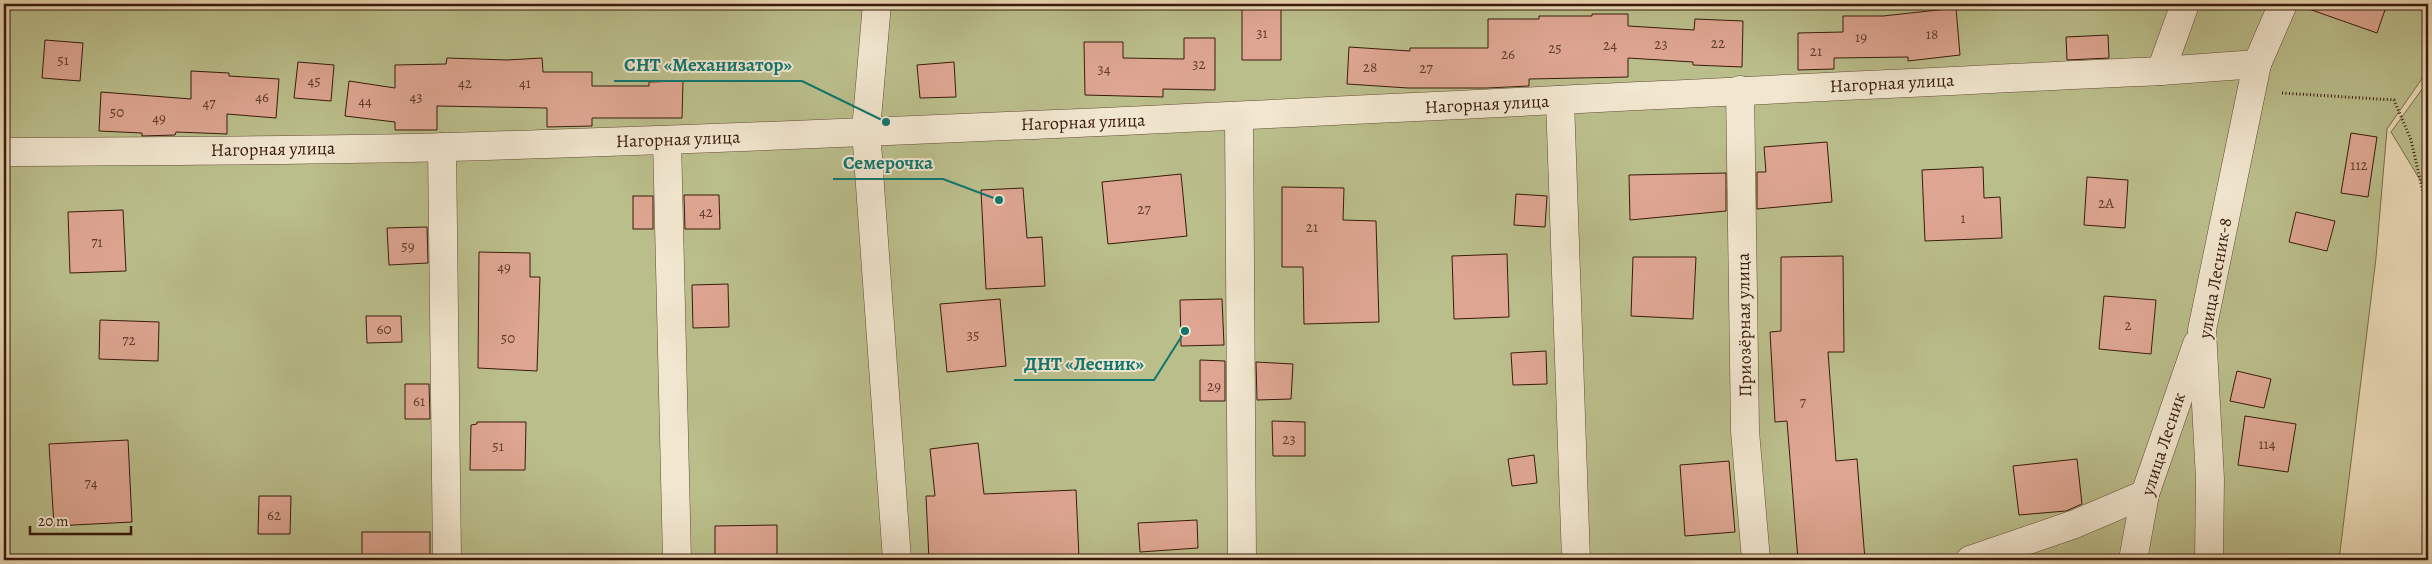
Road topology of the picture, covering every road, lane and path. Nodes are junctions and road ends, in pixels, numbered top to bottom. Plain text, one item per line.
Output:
1 (878, 4) edge
2 (2185, 4) edge
3 (2283, 4) edge
4 (2257, 64) junction
5 (2161, 71) junction
6 (1740, 90) junction
7 (2251, 91) junction
8 (1560, 100) junction
9 (1239, 116) junction
10 (866, 130) junction
11 (667, 140) junction
12 (442, 147) junction
13 (4, 152) edge
14 (2428, 214) edge
15 (2202, 330) junction
16 (2145, 494) junction
17 (448, 560) edge
18 (677, 560) edge
19 (897, 560) edge
20 (1242, 560) edge
21 (1576, 560) edge
22 (1756, 560) edge
23 (1970, 560) edge
24 (2133, 560) edge
25 (2209, 560) edge

1 - 10 street
2 - 5 street
3 - 4 street, улица Лесник-8
4 - 5 street, Нагорная улица
4 - 7 street, улица Лесник-8
5 - 6 street, Нагорная улица
6 - 8 street, Нагорная улица
6 - 22 street, Приозёрная улица
7 - 14 path
7 - 15 street, улица Лесник-8
8 - 9 street, Нагорная улица
8 - 21 street
9 - 10 street, Нагорная улица
9 - 20 street
10 - 11 street, Нагорная улица
10 - 19 street
11 - 12 street, Нагорная улица
11 - 18 street
12 - 13 street, Нагорная улица
12 - 17 street
15 - 16 street, улица Лесник
15 - 25 street, улица Лесник-8
16 - 23 street
16 - 24 street, улица Лесник

